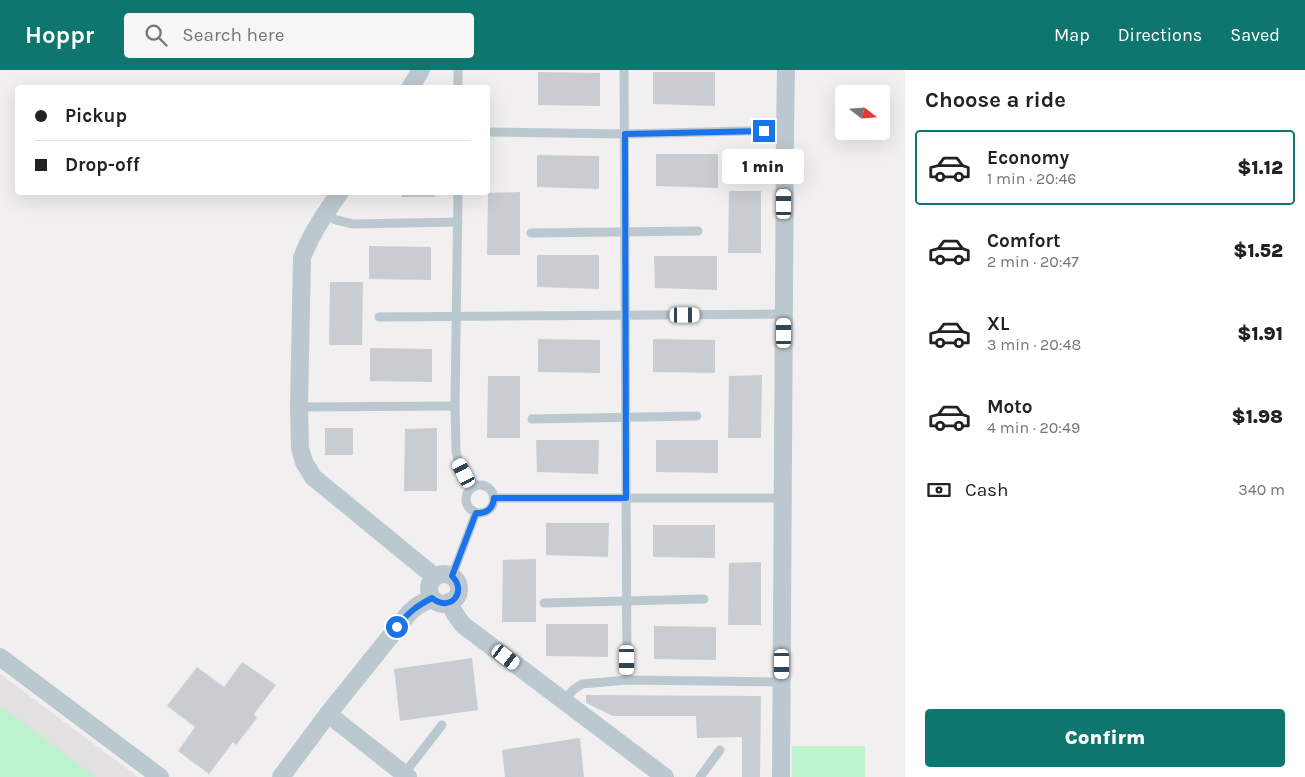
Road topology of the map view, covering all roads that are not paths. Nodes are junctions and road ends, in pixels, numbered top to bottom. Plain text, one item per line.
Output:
1 (421, 70) edge
2 (458, 70) edge
3 (624, 70) edge
4 (786, 70) edge
5 (412, 85) edge
6 (458, 85) edge
7 (784, 130) junction
8 (490, 132) edge
9 (625, 134) junction
10 (338, 195) edge
11 (458, 195) edge
12 (326, 214) junction
13 (458, 222) junction
14 (698, 231) dead end
15 (625, 232) junction
16 (531, 233) dead end
17 (784, 314) junction
18 (626, 315) junction
19 (457, 316) junction
20 (379, 317) dead end
21 (455, 406) junction
22 (299, 407) junction
23 (696, 416) dead end
24 (626, 417) junction
25 (532, 418) dead end
26 (475, 486) junction
27 (494, 498) junction
28 (626, 498) junction
29 (783, 498) junction
30 (476, 513) junction
31 (443, 576) junction
32 (704, 599) dead end
33 (441, 600) junction
34 (626, 601) junction
35 (544, 603) dead end
36 (0, 657) edge
37 (627, 680) junction
38 (782, 682) junction
39 (563, 701) junction
40 (328, 714) junction
41 (442, 724) dead end
42 (720, 750) dead end
43 (406, 775) edge
44 (160, 777) edge
45 (281, 777) edge
46 (665, 777) edge
47 (700, 777) edge
48 (781, 777) edge

1 - 5 street
2 - 6 lane
3 - 9 lane
4 - 7 street
7 - 9 lane
7 - 17 street
8 - 9 lane
9 - 15 lane
10 - 12 street
11 - 13 lane
12 - 13 lane
12 - 22 street
13 - 19 lane
14 - 15 lane
15 - 16 lane
15 - 18 lane
17 - 18 lane
17 - 29 street
18 - 19 lane
18 - 24 lane
19 - 20 lane
19 - 21 lane
21 - 22 lane
21 - 26 lane
22 - 31 street
23 - 24 lane
24 - 25 lane
24 - 28 lane
26 - 27 lane
26 - 30 lane
27 - 28 lane
27 - 30 lane
28 - 29 lane
28 - 34 lane
29 - 38 street
30 - 31 lane
31 - 33 street
31 - 33 street
32 - 34 lane
33 - 39 street
33 - 40 street
34 - 35 lane
34 - 37 lane
36 - 44 street
37 - 38 lane
37 - 39 lane
38 - 48 street
39 - 46 street
40 - 43 street
40 - 45 street
41 - 43 lane
42 - 47 lane

